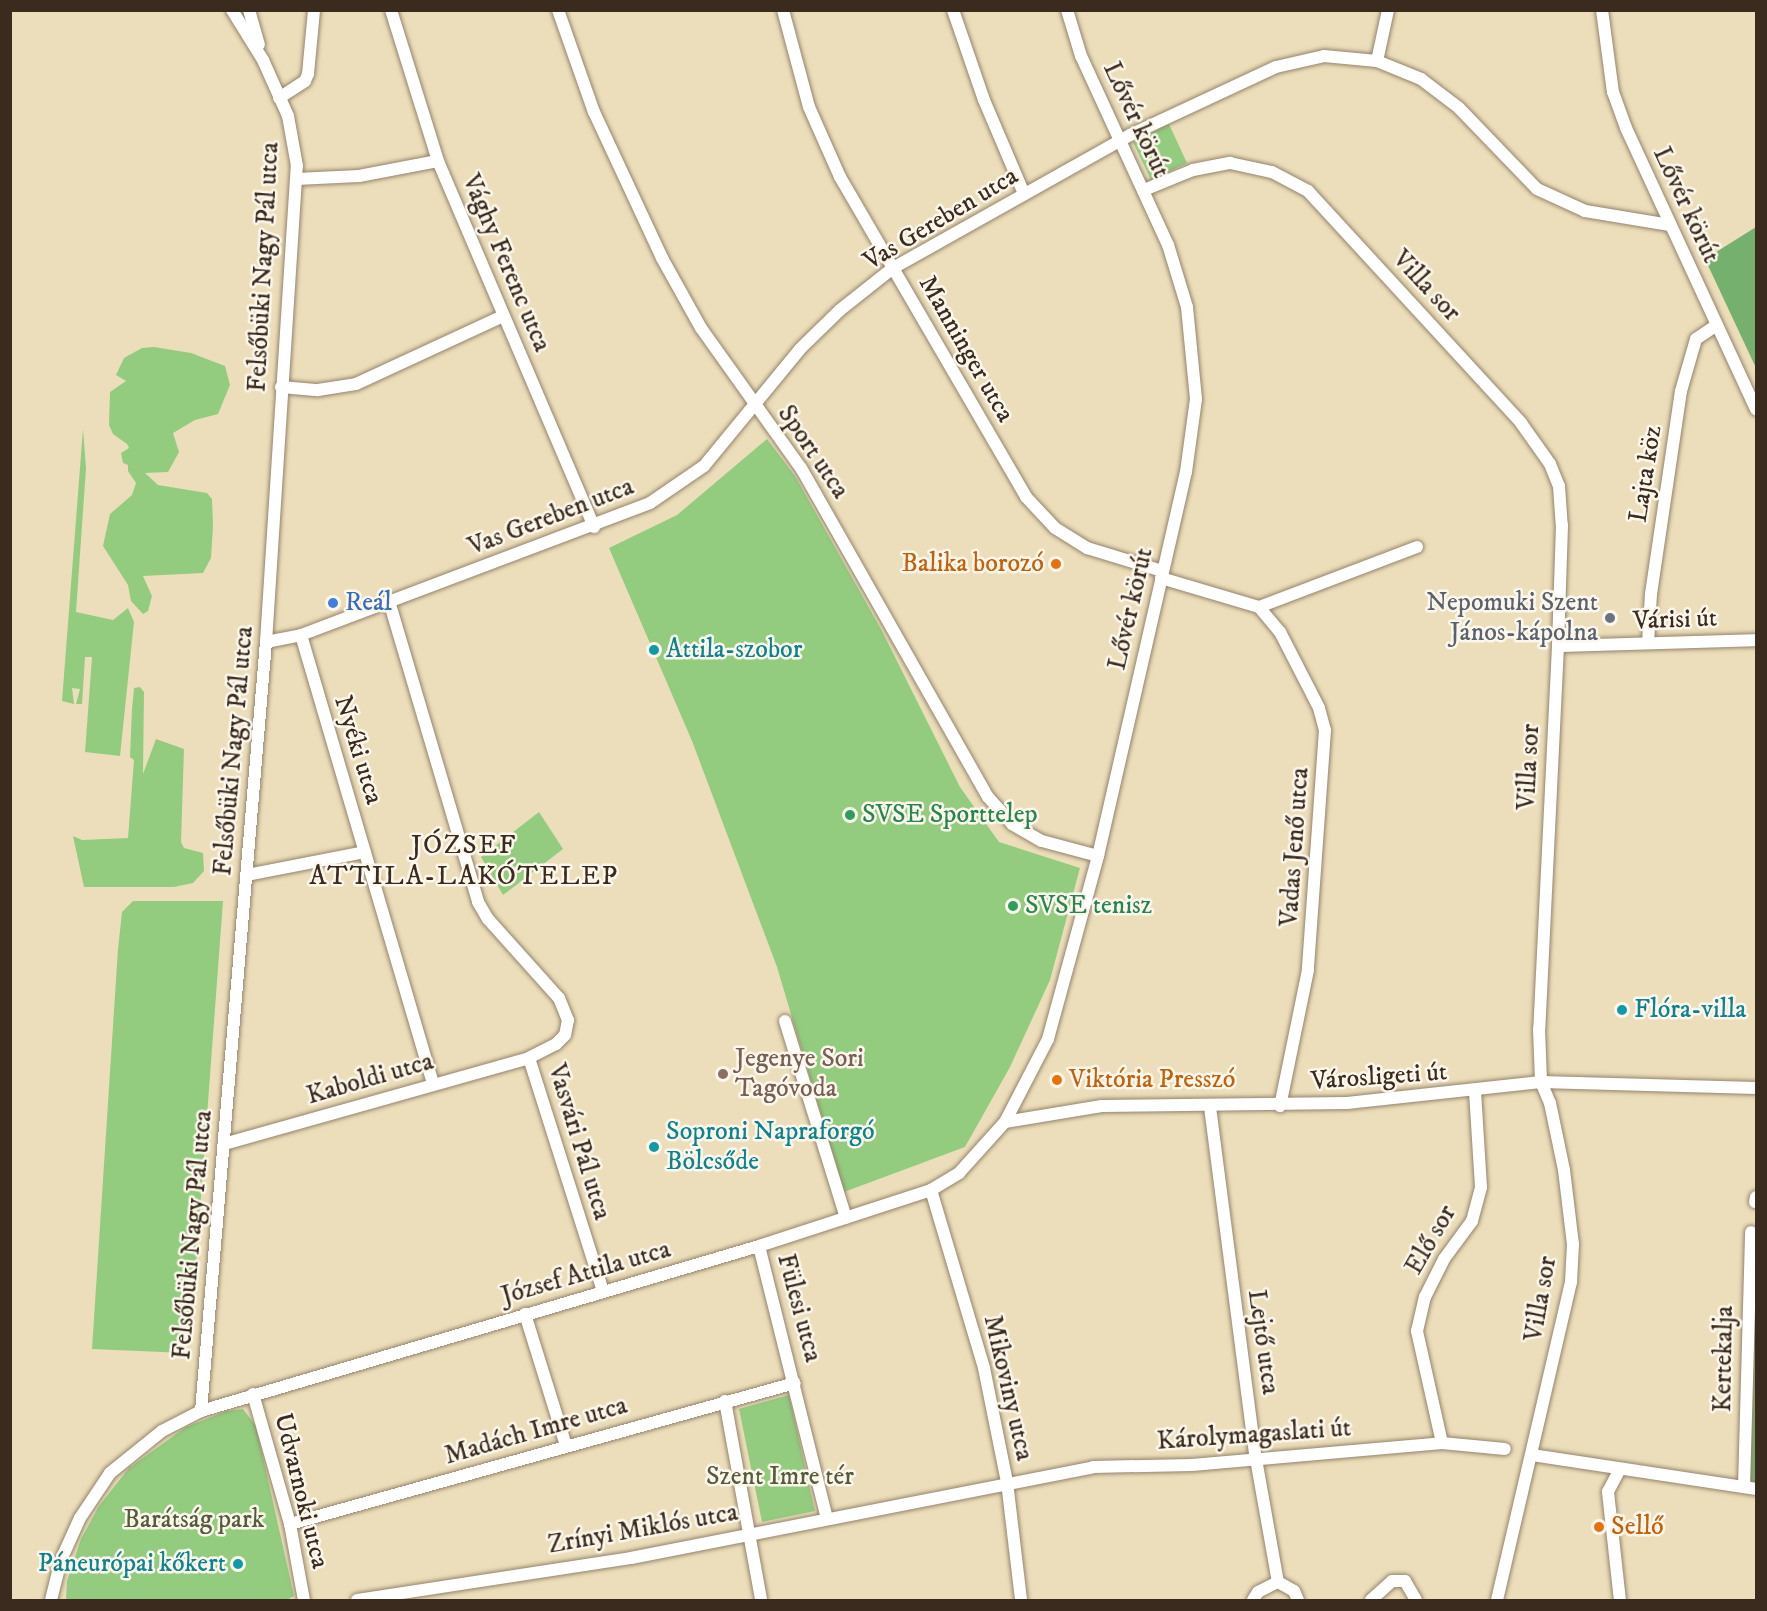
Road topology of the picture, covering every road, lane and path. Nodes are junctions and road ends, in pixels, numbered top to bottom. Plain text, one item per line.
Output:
1 (232, 10) edge
2 (249, 10) edge
3 (314, 10) edge
4 (391, 10) edge
5 (558, 10) edge
6 (783, 10) edge
7 (953, 10) edge
8 (1067, 10) edge
9 (1388, 10) edge
10 (1602, 10) edge
11 (263, 60) junction
12 (1377, 61) junction
13 (279, 98) junction
14 (1119, 141) junction
15 (438, 161) junction
16 (296, 179) junction
17 (1144, 190) junction
18 (1024, 194) junction
19 (1670, 225) junction
20 (893, 268) junction
21 (503, 316) junction
22 (1717, 325) junction
23 (281, 387) junction
24 (756, 407) junction
25 (1756, 409) edge
26 (594, 527) junction
27 (1417, 547) dead end
28 (1162, 574) junction
29 (389, 601) junction
30 (1260, 607) junction
31 (301, 635) junction
32 (1756, 640) edge
33 (266, 642) junction
34 (1648, 644) junction
35 (1558, 646) junction
36 (365, 852) junction
37 (1098, 856) junction
38 (247, 875) junction
39 (784, 1021) dead end
40 (529, 1058) junction
41 (1541, 1082) junction
42 (433, 1084) junction
43 (1756, 1088) edge
44 (1475, 1092) junction
45 (1280, 1106) junction
46 (1210, 1107) junction
47 (1005, 1122) junction
48 (224, 1144) junction
49 (931, 1190) junction
50 (846, 1218) junction
51 (1751, 1232) dead end
52 (759, 1246) junction
53 (603, 1291) junction
54 (525, 1314) junction
55 (795, 1383) junction
56 (253, 1394) junction
57 (725, 1401) junction
58 (201, 1410) junction
59 (1442, 1443) junction
60 (566, 1446) junction
61 (1505, 1449) dead end
62 (1532, 1455) junction
63 (1256, 1459) junction
64 (1620, 1469) junction
65 (1007, 1482) junction
66 (1750, 1488) edge
67 (827, 1518) junction
68 (290, 1524) junction
69 (748, 1534) junction
70 (1278, 1581) junction
71 (51, 1600) edge
72 (304, 1600) edge
73 (357, 1600) edge
74 (761, 1600) edge
75 (1021, 1600) edge
76 (1253, 1600) edge
77 (1298, 1600) edge
78 (1371, 1600) edge
79 (1416, 1600) edge
80 (1497, 1600) edge
81 (1620, 1600) edge

1 - 11 street
2 - 11 street
3 - 13 street
4 - 15 street, Vághy Ferenc utca
5 - 24 street, Sport utca
6 - 20 street, Manninger utca
7 - 18 street
8 - 14 street, Lővér körút
9 - 12 street
10 - 19 street, Lővér körút
11 - 13 street, Felsőbüki Nagy Pál utca
12 - 14 street, Vas Gereben utca
12 - 19 street, Vas Gereben utca
13 - 16 street, Felsőbüki Nagy Pál utca
14 - 17 street, Lővér körút
14 - 18 street, Vas Gereben utca
15 - 16 street
15 - 21 street, Vághy Ferenc utca
16 - 23 street, Felsőbüki Nagy Pál utca
17 - 28 street, Lővér körút
17 - 35 street, Villa sor
18 - 20 street, Vas Gereben utca
19 - 22 street, Lővér körút
20 - 24 street, Vas Gereben utca
20 - 28 street, Manninger utca
21 - 23 street
21 - 26 street, Vághy Ferenc utca
22 - 25 street, Lővér körút
22 - 34 street, Lajta köz
23 - 33 street, Felsőbüki Nagy Pál utca
24 - 26 street, Vas Gereben utca
24 - 37 street, Sport utca
26 - 29 street, Vas Gereben utca
27 - 30 street
28 - 30 street
28 - 37 street, Lővér körút
29 - 31 street, Vas Gereben utca
29 - 40 street, Vasvári Pál utca
30 - 45 street, Vadas Jenő utca
31 - 33 street, Vas Gereben utca
31 - 36 street, Nyéki utca
32 - 34 street, Várisi út
33 - 38 street, Felsőbüki Nagy Pál utca
34 - 35 street, Várisi út
35 - 41 street, Villa sor
36 - 38 street
36 - 42 street, Nyéki utca
37 - 47 street, Lővér körút
38 - 48 street, Felsőbüki Nagy Pál utca
39 - 50 street
40 - 42 street, Kaboldi utca
40 - 53 street, Vasvári Pál utca
41 - 43 street, Városligeti út
41 - 44 street, Városligeti út
41 - 62 street, Villa sor
42 - 48 street, Kaboldi utca
44 - 45 street, Városligeti út
44 - 59 street, Elő sor
45 - 46 street, Városligeti út
46 - 47 street, Városligeti út
46 - 63 street, Lejtő utca
47 - 49 street, Lővér körút
48 - 58 street, Felsőbüki Nagy Pál utca
49 - 50 street, József Attila utca
49 - 65 street, Mikoviny utca
50 - 52 street, József Attila utca
51 - 66 street, Kertekalja
52 - 53 street, József Attila utca
52 - 55 street, Fülesi utca
53 - 54 street, József Attila utca
54 - 56 street, József Attila utca
54 - 60 street
55 - 57 street, Madách Imre utca
55 - 67 street
56 - 58 street, József Attila utca
56 - 68 street, Udvarnoki utca
57 - 60 street, Madách Imre utca
57 - 69 street
58 - 71 street
59 - 61 street, Károlymagaslati út
59 - 63 street, Károlymagaslati út
60 - 68 street, Madách Imre utca
62 - 64 street
62 - 80 street, Villa sor
63 - 65 street, Károlymagaslati út
63 - 70 street, Lejtő utca
64 - 66 street
64 - 81 street
65 - 67 street, Zrínyi Miklós utca
65 - 75 street, Mikoviny utca
67 - 69 street, Zrínyi Miklós utca
68 - 72 street, Udvarnoki utca
69 - 73 street, Zrínyi Miklós utca
69 - 74 street
70 - 76 street
70 - 77 street
78 - 79 street

